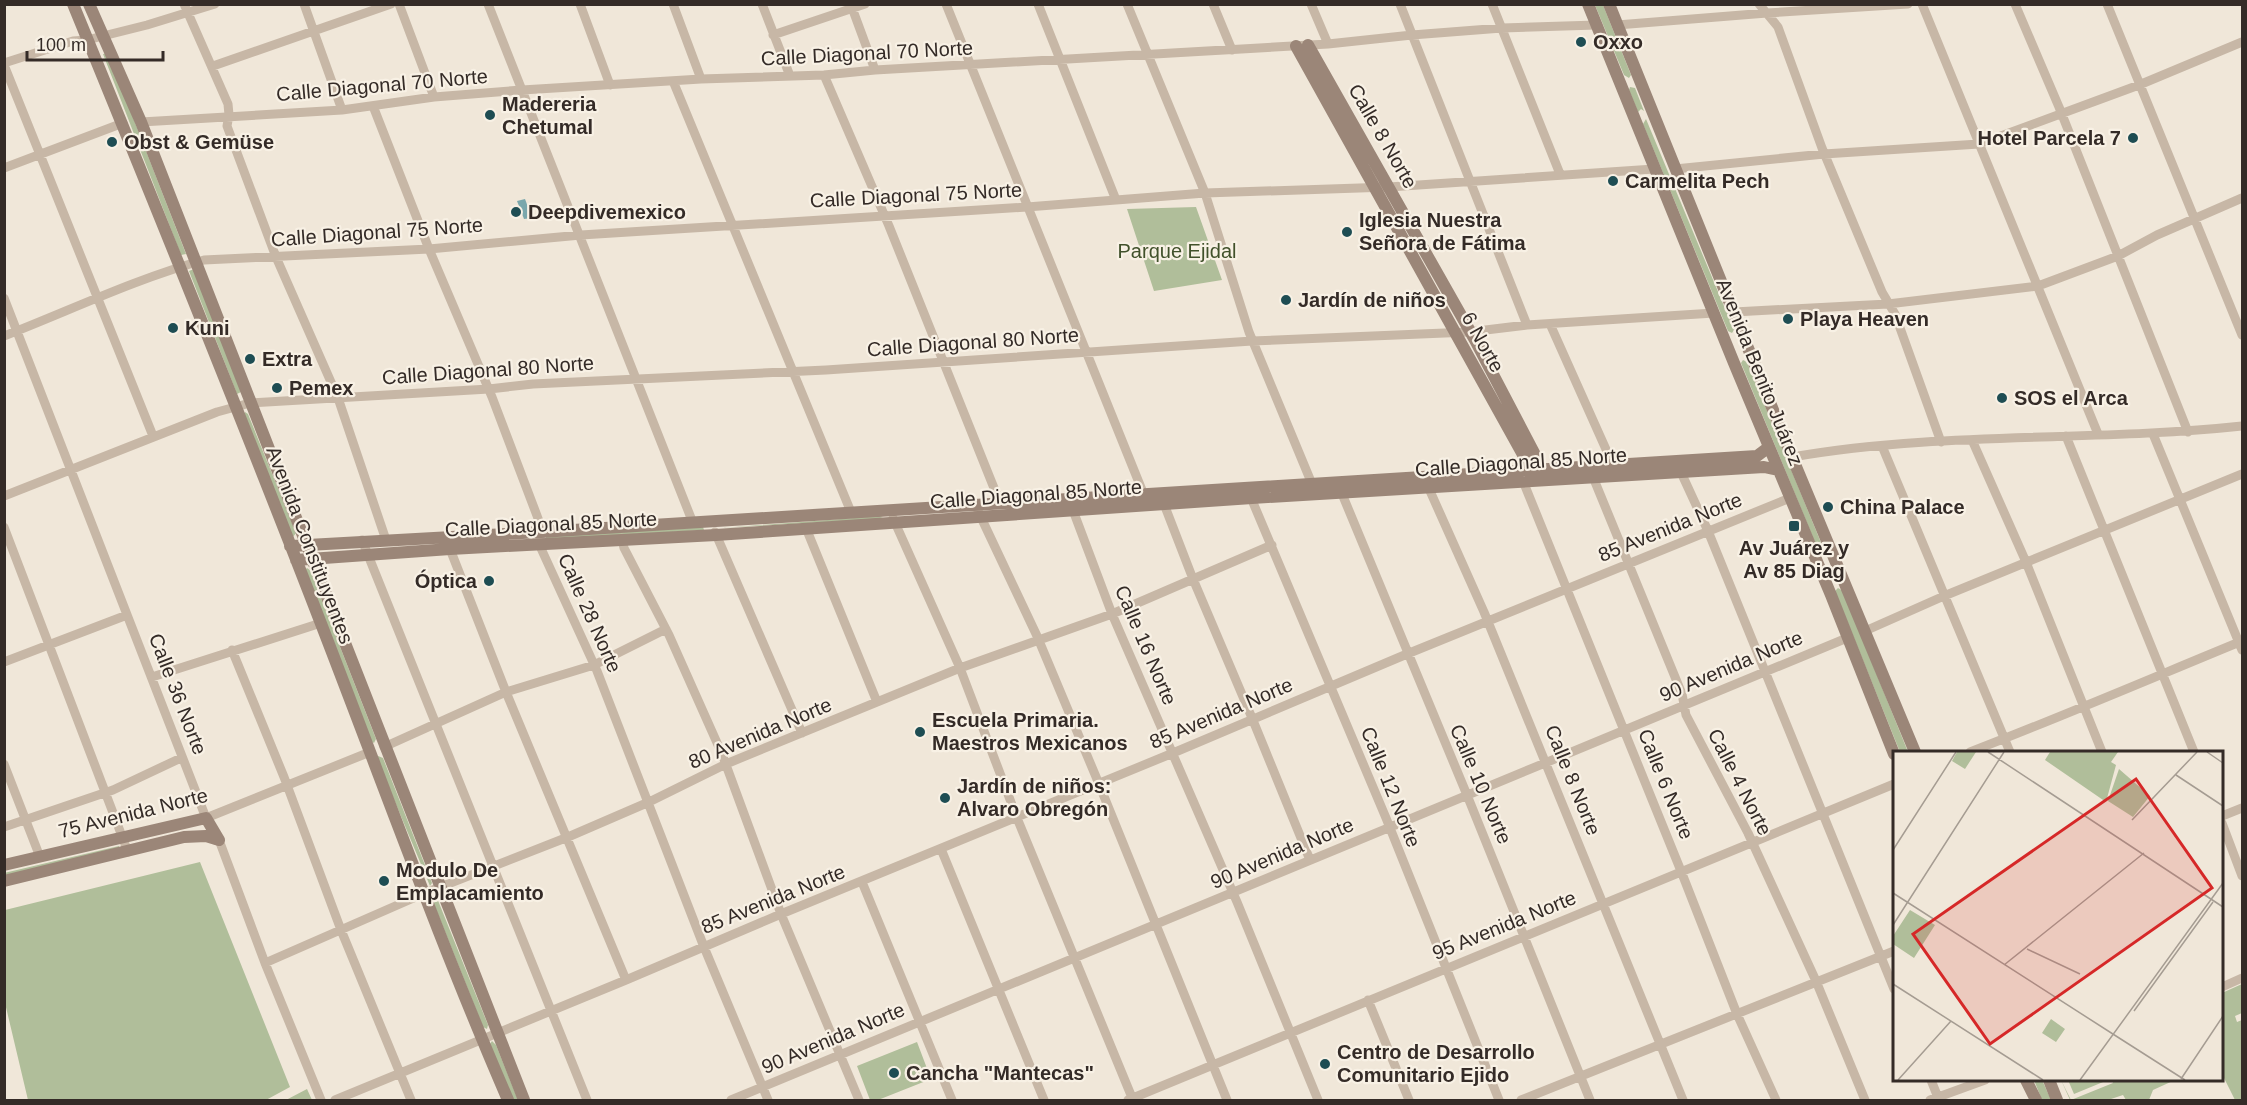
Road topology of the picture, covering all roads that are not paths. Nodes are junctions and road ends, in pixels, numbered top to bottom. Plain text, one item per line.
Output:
1 (73, 4) edge
2 (89, 4) edge
3 (215, 4) edge
4 (304, 4) edge
5 (391, 4) edge
6 (399, 4) edge
7 (488, 4) edge
8 (580, 4) edge
9 (673, 4) edge
10 (762, 4) edge
11 (865, 4) edge
12 (946, 4) edge
13 (1038, 4) edge
14 (1127, 4) edge
15 (1214, 4) edge
16 (1311, 4) edge
17 (1400, 4) edge
18 (1492, 4) edge
19 (1588, 4) edge
20 (1609, 4) edge
21 (1759, 4) edge
22 (1908, 4) edge
23 (1922, 4) edge
24 (2015, 4) edge
25 (2107, 4) edge
26 (1838, 6) edge
27 (851, 7) edge
28 (186, 9) edge
29 (1767, 13) junction
30 (1597, 25) junction
31 (1617, 25) junction
32 (1502, 28) junction
33 (314, 31) junction
34 (1412, 34) junction
35 (773, 35) junction
36 (102, 36) junction
37 (87, 40) junction
38 (2242, 42) edge
39 (1328, 44) junction
40 (1302, 45) junction
41 (1232, 50) junction
42 (1149, 55) junction
43 (1061, 60) junction
44 (4, 64) edge
45 (970, 65) junction
46 (213, 66) junction
47 (875, 70) junction
48 (1636, 74) junction
49 (824, 75) junction
50 (790, 76) junction
51 (701, 79) junction
52 (1619, 79) junction
53 (673, 81) junction
54 (610, 85) junction
55 (2139, 85) junction
56 (522, 90) junction
57 (434, 97) junction
58 (373, 106) junction
59 (342, 110) junction
60 (2062, 114) junction
61 (229, 115) junction
62 (1653, 117) junction
63 (141, 122) junction
64 (1636, 122) junction
65 (123, 123) junction
66 (1980, 144) junction
67 (1824, 154) junction
68 (42, 155) junction
69 (4, 168) edge
70 (1675, 169) junction
71 (1654, 170) junction
72 (1560, 174) junction
73 (1470, 182) junction
74 (1375, 187) junction
75 (1389, 187) junction
76 (1204, 193) junction
77 (2242, 198) edge
78 (1116, 200) junction
79 (1027, 207) junction
80 (884, 214) junction
81 (2195, 218) junction
82 (734, 224) junction
83 (581, 235) junction
84 (429, 249) junction
85 (2118, 256) junction
86 (276, 257) junction
87 (195, 263) junction
88 (180, 266) junction
89 (2038, 286) junction
90 (98, 296) junction
91 (4, 298) edge
92 (1888, 304) junction
93 (1734, 312) junction
94 (1714, 313) junction
95 (1550, 324) junction
96 (1527, 325) junction
97 (1740, 327) junction
98 (1721, 330) junction
99 (17, 331) junction
100 (1455, 331) junction
101 (1469, 332) junction
102 (4, 336) edge
103 (2242, 336) edge
104 (1252, 342) junction
105 (1087, 353) junction
106 (1752, 359) junction
107 (943, 362) junction
108 (1734, 363) junction
109 (793, 371) junction
110 (637, 379) junction
111 (489, 389) junction
112 (338, 398) junction
113 (250, 403) junction
114 (234, 406) junction
115 (2242, 426) edge
116 (2188, 432) junction
117 (2098, 434) junction
118 (2153, 434) junction
119 (153, 436) junction
120 (2066, 436) junction
121 (1972, 441) junction
122 (1941, 442) junction
123 (1882, 446) junction
124 (1769, 447) junction
125 (1792, 456) junction
126 (1613, 465) junction
127 (1678, 466) junction
128 (1537, 469) junction
129 (72, 470) junction
130 (1778, 470) junction
131 (2242, 474) edge
132 (1593, 477) junction
133 (1523, 481) junction
134 (1426, 482) junction
135 (1312, 484) junction
136 (1339, 488) junction
137 (1249, 493) junction
138 (1144, 495) junction
139 (4, 496) edge
140 (1790, 498) junction
141 (2180, 500) junction
142 (1000, 504) junction
143 (1164, 504) junction
144 (976, 505) junction
145 (1072, 506) junction
146 (851, 512) junction
147 (892, 517) junction
148 (981, 518) junction
149 (711, 522) junction
150 (693, 523) junction
151 (4, 527) edge
152 (806, 528) junction
153 (1708, 531) junction
154 (2103, 531) junction
155 (716, 535) junction
156 (540, 538) junction
157 (622, 538) junction
158 (362, 540) junction
159 (386, 540) junction
160 (305, 545) junction
161 (1272, 545) junction
162 (290, 546) junction
163 (450, 549) junction
164 (1830, 549) junction
165 (1814, 553) junction
166 (367, 555) junction
167 (296, 560) junction
168 (311, 560) junction
169 (2026, 562) junction
170 (1628, 564) junction
171 (1193, 579) junction
172 (1566, 589) junction
173 (1847, 589) junction
174 (1831, 595) junction
175 (1944, 596) junction
176 (1112, 614) junction
177 (127, 615) junction
178 (1487, 621) junction
179 (321, 623) junction
180 (666, 629) junction
181 (1865, 631) junction
182 (1847, 638) junction
183 (1038, 641) junction
184 (2241, 645) edge
185 (50, 646) junction
186 (232, 650) junction
187 (1407, 654) junction
188 (4, 662) edge
189 (594, 665) junction
190 (960, 668) junction
191 (1765, 671) junction
192 (2162, 673) junction
193 (152, 677) junction
194 (1330, 686) junction
195 (506, 692) junction
196 (877, 702) junction
197 (1684, 705) junction
198 (2084, 708) junction
199 (1252, 718) junction
200 (436, 725) junction
201 (1624, 730) junction
202 (802, 733) junction
203 (2004, 739) junction
204 (384, 747) junction
205 (1914, 751) edge
206 (1975, 751) edge
207 (2009, 751) edge
208 (2101, 751) edge
209 (2193, 751) edge
210 (370, 752) junction
211 (1893, 752) edge
212 (1173, 753) junction
213 (182, 758) junction
214 (4, 764) edge
215 (726, 764) junction
216 (1546, 764) junction
217 (1099, 784) junction
218 (1893, 784) edge
219 (288, 786) junction
220 (106, 792) junction
221 (1467, 795) junction
222 (649, 802) junction
223 (2242, 808) edge
224 (1822, 814) junction
225 (2223, 816) edge
226 (206, 818) junction
227 (1017, 818) junction
228 (26, 820) junction
229 (2223, 826) edge
230 (4, 828) edge
231 (1390, 828) junction
232 (123, 836) junction
233 (568, 837) junction
234 (219, 840) junction
235 (1751, 843) junction
236 (941, 849) junction
237 (129, 852) junction
238 (40, 857) junction
239 (1310, 860) junction
240 (4, 865) edge
241 (494, 866) junction
242 (1682, 871) junction
243 (2242, 876) edge
244 (4, 880) edge
245 (862, 882) junction
246 (440, 887) junction
247 (425, 893) junction
248 (1233, 893) junction
249 (1603, 904) junction
250 (781, 914) junction
251 (1154, 924) junction
252 (341, 930) junction
253 (1524, 936) junction
254 (704, 947) junction
255 (1893, 952) edge
256 (1074, 957) junction
257 (1882, 957) junction
258 (266, 963) junction
259 (1446, 968) junction
260 (2242, 978) edge
261 (626, 980) junction
262 (1816, 981) junction
263 (1893, 986) edge
264 (2223, 987) edge
265 (998, 990) junction
266 (1368, 1000) junction
267 (552, 1010) junction
268 (1737, 1014) junction
269 (919, 1021) junction
270 (499, 1033) junction
271 (1290, 1033) junction
272 (482, 1039) junction
273 (1660, 1044) junction
274 (839, 1055) junction
275 (1211, 1065) junction
276 (400, 1073) junction
277 (1580, 1077) junction
278 (1930, 1081) edge
279 (1983, 1081) edge
280 (2026, 1081) edge
281 (2049, 1081) edge
282 (762, 1087) junction
283 (1131, 1100) edge
284 (1936, 1100) edge
285 (321, 1101) edge
286 (335, 1101) edge
287 (411, 1101) edge
288 (508, 1101) edge
289 (524, 1101) edge
290 (587, 1101) edge
291 (731, 1101) edge
292 (768, 1101) edge
293 (859, 1101) edge
294 (952, 1101) edge
295 (1044, 1101) edge
296 (1227, 1101) edge
297 (1318, 1101) edge
298 (1410, 1101) edge
299 (1499, 1101) edge
300 (1521, 1101) edge
301 (1590, 1101) edge
302 (1683, 1101) edge
303 (1776, 1101) edge
304 (1865, 1101) edge
305 (2036, 1101) edge
306 (2057, 1101) edge

1 - 37 main road, Avenida Constituyentes
2 - 36 main road, Avenida Constituyentes
3 - 28 street
4 - 33 street
5 - 33 street
6 - 57 street
7 - 56 street
8 - 54 street
9 - 51 street
10 - 35 street
11 - 27 street
12 - 45 street
13 - 43 street
14 - 42 street
15 - 41 street
16 - 39 street
17 - 34 street
18 - 32 street
19 - 30 main road, Avenida Benito Juárez
20 - 31 main road, Avenida Benito Juárez
21 - 29 street
22 - 26 street
23 - 66 street
24 - 60 street
25 - 55 street
26 - 29 street
27 - 35 street
27 - 47 street
28 - 36 street
28 - 46 street
29 - 31 street
29 - 67 street
30 - 32 street, Calle Diagonal 70 Norte
30 - 52 main road, Avenida Benito Juárez
31 - 48 main road, Avenida Benito Juárez
32 - 34 street, Calle Diagonal 70 Norte
32 - 72 street
33 - 46 street
33 - 59 street
34 - 39 street, Calle Diagonal 70 Norte
34 - 73 street
35 - 50 street
36 - 37 street
36 - 63 main road, Avenida Constituyentes
37 - 44 street
37 - 65 main road, Avenida Constituyentes
38 - 55 street
39 - 40 street, Calle Diagonal 70 Norte
40 - 41 street, Calle Diagonal 70 Norte
40 - 74 main road, 6 Norte
40 - 75 main road, Calle 8 Norte
41 - 42 street, Calle Diagonal 70 Norte
42 - 43 street, Calle Diagonal 70 Norte
42 - 76 street
43 - 45 street, Calle Diagonal 70 Norte
43 - 78 street
44 - 68 street
45 - 47 street, Calle Diagonal 70 Norte
45 - 79 street
46 - 61 street
47 - 49 street, Calle Diagonal 70 Norte
48 - 52 main road
48 - 62 main road, Avenida Benito Juárez
49 - 50 street, Calle Diagonal 70 Norte
49 - 80 street
50 - 51 street, Calle Diagonal 70 Norte
51 - 53 street, Calle Diagonal 70 Norte
52 - 64 main road, Avenida Benito Juárez
53 - 54 street, Calle Diagonal 70 Norte
53 - 82 street
54 - 56 street, Calle Diagonal 70 Norte
55 - 60 street
55 - 81 street
56 - 57 street, Calle Diagonal 70 Norte
56 - 83 street
57 - 58 street, Calle Diagonal 70 Norte
58 - 59 street, Calle Diagonal 70 Norte
58 - 84 street, Calle 28 Norte
59 - 61 street, Calle Diagonal 70 Norte
60 - 66 street
60 - 85 street
61 - 63 street, Calle Diagonal 70 Norte
61 - 86 street
62 - 64 main road
62 - 70 main road, Avenida Benito Juárez
63 - 87 main road, Avenida Constituyentes
64 - 71 main road, Avenida Benito Juárez
65 - 68 street
65 - 88 main road, Avenida Constituyentes
66 - 67 street
66 - 89 street
67 - 70 street
67 - 92 street
68 - 69 street
68 - 90 street
70 - 93 main road, Avenida Benito Juárez
71 - 72 street, Calle Diagonal 75 Norte
71 - 94 main road, Avenida Benito Juárez
72 - 73 street, Calle Diagonal 75 Norte
73 - 75 street, Calle Diagonal 75 Norte
73 - 96 street
74 - 75 street, Calle Diagonal 75 Norte
74 - 76 street, Calle Diagonal 75 Norte
74 - 100 main road, 6 Norte
75 - 101 main road, Calle 8 Norte
76 - 78 street, Calle Diagonal 75 Norte
76 - 104 street
77 - 81 street
78 - 79 street, Calle Diagonal 75 Norte
79 - 80 street, Calle Diagonal 75 Norte
79 - 105 street
80 - 82 street, Calle Diagonal 75 Norte
80 - 107 street
81 - 85 street
81 - 103 street
82 - 83 street, Calle Diagonal 75 Norte
82 - 109 street
83 - 84 street, Calle Diagonal 75 Norte
83 - 110 street
84 - 86 street, Calle Diagonal 75 Norte
84 - 111 street, Calle 28 Norte
85 - 89 street
85 - 116 street
86 - 87 street, Calle Diagonal 75 Norte
86 - 112 street
87 - 88 street, Calle Diagonal 75 Norte
87 - 113 main road, Avenida Constituyentes
88 - 90 street, Calle Diagonal 75 Norte
88 - 114 main road, Avenida Constituyentes
89 - 92 street
89 - 117 street
90 - 99 street, Calle Diagonal 75 Norte
90 - 119 street
91 - 99 street, Calle 36 Norte
92 - 93 street
92 - 122 street
93 - 97 main road, Avenida Benito Juárez
94 - 95 street, Calle Diagonal 80 Norte
94 - 98 main road, Avenida Benito Juárez
95 - 96 street, Calle Diagonal 80 Norte
95 - 126 street
96 - 101 street, Calle Diagonal 80 Norte
97 - 98 main road
97 - 106 main road, Avenida Benito Juárez
98 - 108 main road, Avenida Benito Juárez
99 - 102 street, Calle Diagonal 75 Norte
99 - 129 street, Calle 36 Norte
100 - 101 street, Calle Diagonal 80 Norte
100 - 104 street, Calle Diagonal 80 Norte
100 - 128 main road, 6 Norte
101 - 128 main road, Calle 8 Norte
104 - 105 street, Calle Diagonal 80 Norte
104 - 135 street
105 - 107 street, Calle Diagonal 80 Norte
105 - 138 street
106 - 108 main road
106 - 125 main road, Avenida Benito Juárez
107 - 109 street, Calle Diagonal 80 Norte
107 - 142 street
108 - 124 main road, Avenida Benito Juárez
109 - 110 street, Calle Diagonal 80 Norte
109 - 146 street
110 - 111 street, Calle Diagonal 80 Norte
110 - 150 street
111 - 112 street, Calle Diagonal 80 Norte
111 - 156 street, Calle 28 Norte
112 - 113 street, Calle Diagonal 80 Norte
112 - 159 street
113 - 114 street, Calle Diagonal 80 Norte
113 - 160 main road, Avenida Constituyentes
114 - 119 street, Calle Diagonal 80 Norte
114 - 162 main road, Avenida Constituyentes
115 - 116 street
116 - 118 street
117 - 118 street
117 - 120 street
118 - 141 street
119 - 129 street, Calle Diagonal 80 Norte
120 - 121 street
120 - 154 street
121 - 122 street
121 - 169 street
122 - 123 street
123 - 125 street
123 - 175 street
124 - 127 main road, Calle Diagonal 85 Norte
124 - 130 main road, Avenida Benito Juárez
125 - 164 main road, Avenida Benito Juárez
126 - 127 main road, Calle Diagonal 85 Norte
126 - 128 main road, Calle Diagonal 85 Norte
127 - 130 main road, Calle Diagonal 85 Norte
127 - 132 main road, Calle Diagonal 85 Norte
127 - 153 street
128 - 134 main road, Calle Diagonal 85 Norte
129 - 139 street, Calle Diagonal 80 Norte
129 - 177 street, Calle 36 Norte
130 - 140 main road, Avenida Benito Juárez
131 - 141 street
132 - 133 main road, Calle Diagonal 85 Norte
132 - 170 street, Calle 4 Norte
133 - 134 main road, Calle Diagonal 85 Norte
133 - 172 street, Calle 6 Norte
134 - 136 main road, Calle Diagonal 85 Norte
134 - 178 street, Calle 8 Norte
135 - 136 main road, Calle Diagonal 85 Norte
135 - 137 main road, Calle Diagonal 85 Norte
136 - 137 main road, Calle Diagonal 85 Norte
136 - 187 street, Calle 10 Norte
137 - 138 main road, Calle Diagonal 85 Norte
137 - 143 main road, Calle Diagonal 85 Norte
137 - 161 street, Calle 12 Norte
138 - 145 main road, Calle Diagonal 85 Norte
140 - 153 street, 85 Avenida Norte
140 - 165 main road, Avenida Benito Juárez
141 - 154 street
141 - 184 street
142 - 144 main road, Calle Diagonal 85 Norte
142 - 145 main road, Calle Diagonal 85 Norte
143 - 145 main road, Calle Diagonal 85 Norte
143 - 171 street
144 - 147 main road, Calle Diagonal 85 Norte
144 - 148 street
145 - 148 main road, Calle Diagonal 85 Norte
145 - 176 street, Calle 16 Norte
146 - 147 main road, Calle Diagonal 85 Norte
146 - 149 main road, Calle Diagonal 85 Norte
147 - 148 main road, Calle Diagonal 85 Norte
147 - 152 main road, Calle Diagonal 85 Norte
147 - 190 street
148 - 183 street
149 - 150 main road, Calle Diagonal 85 Norte
149 - 155 street
150 - 156 main road, Calle Diagonal 85 Norte
151 - 185 street
152 - 155 main road, Calle Diagonal 85 Norte
152 - 196 street
153 - 170 street, 85 Avenida Norte
153 - 191 street
154 - 169 street
154 - 192 street
155 - 157 main road, Calle Diagonal 85 Norte
155 - 202 street
156 - 157 main road, Calle Diagonal 85 Norte
156 - 159 main road, Calle Diagonal 85 Norte
156 - 163 main road, Calle Diagonal 85 Norte
156 - 189 street, Calle 28 Norte
157 - 180 street
158 - 159 main road, Calle Diagonal 85 Norte
158 - 160 main road, Calle Diagonal 85 Norte
158 - 166 street
160 - 162 main road, Calle Diagonal 85 Norte
160 - 168 main road, Avenida Constituyentes
161 - 171 street, 80 Avenida Norte
161 - 194 street, Calle 12 Norte
162 - 167 main road, Avenida Constituyentes
163 - 166 main road, Calle Diagonal 85 Norte
163 - 195 street
164 - 165 main road
164 - 173 main road, Avenida Benito Juárez
165 - 174 main road, Avenida Benito Juárez
166 - 168 main road, Calle Diagonal 85 Norte
166 - 200 street
167 - 168 main road, Calle Diagonal 85 Norte
167 - 179 main road, Avenida Constituyentes
168 - 204 main road, Avenida Constituyentes
169 - 175 street
169 - 198 street
170 - 172 street, 85 Avenida Norte
170 - 197 street, Calle 4 Norte
171 - 176 street, 80 Avenida Norte
171 - 199 street
172 - 178 street, 85 Avenida Norte
172 - 201 street, Calle 6 Norte
173 - 174 main road
173 - 181 main road, Avenida Benito Juárez
174 - 182 main road, Avenida Benito Juárez
175 - 181 street
175 - 203 street
176 - 183 street, 80 Avenida Norte
176 - 212 street, Calle 16 Norte
177 - 185 street
177 - 193 street, Calle 36 Norte
178 - 187 street, 85 Avenida Norte
178 - 216 street, Calle 8 Norte
179 - 186 street
179 - 210 main road, Avenida Constituyentes
180 - 189 street
180 - 215 street
181 - 205 main road, Avenida Benito Juárez
182 - 191 street, 90 Avenida Norte
182 - 211 main road, Avenida Benito Juárez
183 - 190 street, 80 Avenida Norte
183 - 217 street
184 - 192 street
185 - 188 street
185 - 220 street
186 - 193 street
186 - 219 street
187 - 194 street, 85 Avenida Norte
187 - 221 street, Calle 10 Norte
189 - 195 street
189 - 222 street, Calle 28 Norte
190 - 196 street, 80 Avenida Norte
190 - 227 street
191 - 197 street, 90 Avenida Norte
191 - 224 street
192 - 198 street
192 - 209 street
193 - 213 street, Calle 36 Norte
194 - 199 street, 85 Avenida Norte
194 - 231 street, Calle 12 Norte
195 - 200 street
195 - 233 street
196 - 202 street, 80 Avenida Norte
197 - 201 street, 90 Avenida Norte
197 - 235 street, Calle 4 Norte
198 - 203 street
198 - 208 street
199 - 212 street, 85 Avenida Norte
199 - 239 street
200 - 204 street
200 - 241 street
201 - 216 street, 90 Avenida Norte
201 - 242 street, Calle 6 Norte
202 - 215 street, 80 Avenida Norte
203 - 206 street
203 - 207 street
204 - 246 main road, Avenida Constituyentes
210 - 219 street, 75 Avenida Norte
210 - 247 main road, Avenida Constituyentes
212 - 217 street, 85 Avenida Norte
212 - 248 street, Calle 16 Norte
213 - 220 street
213 - 226 street, Calle 36 Norte
214 - 228 street
215 - 222 street, 80 Avenida Norte
215 - 250 street
216 - 221 street, 90 Avenida Norte
216 - 249 street, Calle 8 Norte
217 - 227 street, 85 Avenida Norte
217 - 251 street
218 - 224 street, 95 Avenida Norte
219 - 226 street, 75 Avenida Norte
219 - 252 street
220 - 228 street
220 - 232 street
221 - 231 street, 90 Avenida Norte
221 - 253 street, Calle 10 Norte
222 - 233 street, 80 Avenida Norte
222 - 254 street, Calle 28 Norte
223 - 225 street
224 - 235 street, 95 Avenida Norte
224 - 257 street
226 - 232 main road, 75 Avenida Norte
226 - 234 main road, Calle 36 Norte
227 - 236 street, 85 Avenida Norte
227 - 256 street
228 - 230 street
228 - 238 street
229 - 243 street
231 - 239 street, 90 Avenida Norte
231 - 259 street, Calle 12 Norte
232 - 237 street
232 - 238 main road, 75 Avenida Norte
233 - 241 street, 80 Avenida Norte
233 - 261 street
234 - 237 main road, 75 Avenida Norte
234 - 258 street, Calle 36 Norte
235 - 242 street, 95 Avenida Norte
235 - 262 street, Calle 4 Norte
236 - 245 street, 85 Avenida Norte
236 - 265 street
237 - 244 main road, 75 Avenida Norte
238 - 240 main road, 75 Avenida Norte
239 - 248 street, 90 Avenida Norte
241 - 246 street, 80 Avenida Norte
241 - 267 street
242 - 249 street, 95 Avenida Norte
242 - 268 street, Calle 6 Norte
245 - 250 street, 85 Avenida Norte
245 - 269 street
246 - 247 street, 80 Avenida Norte
246 - 270 main road, Avenida Constituyentes
247 - 252 street, 80 Avenida Norte
247 - 272 main road, Avenida Constituyentes
248 - 251 street, 90 Avenida Norte
248 - 271 street, Calle 16 Norte
249 - 253 street, 95 Avenida Norte
249 - 273 street, Calle 8 Norte
250 - 254 street, 85 Avenida Norte
250 - 274 street
251 - 256 street, 90 Avenida Norte
251 - 275 street
252 - 258 street, 80 Avenida Norte
252 - 276 street
253 - 259 street, 95 Avenida Norte
253 - 277 street, Calle 10 Norte
254 - 261 street, 85 Avenida Norte
254 - 282 street, Calle 28 Norte
255 - 257 street
256 - 265 street, 90 Avenida Norte
256 - 283 street
257 - 262 street
257 - 263 street
258 - 285 street, Calle 36 Norte
259 - 266 street, 95 Avenida Norte
259 - 299 street, Calle 12 Norte
260 - 264 street
261 - 267 street, 85 Avenida Norte
262 - 268 street
262 - 304 street, Calle 4 Norte
265 - 269 street, 90 Avenida Norte
265 - 295 street
266 - 271 street, 95 Avenida Norte
266 - 298 street
267 - 270 street, 85 Avenida Norte
267 - 290 street
268 - 273 street
268 - 303 street, Calle 6 Norte
269 - 274 street, 90 Avenida Norte
269 - 294 street
270 - 272 street, 85 Avenida Norte
270 - 289 main road, Avenida Constituyentes
271 - 275 street, 95 Avenida Norte
271 - 297 street, Calle 16 Norte
272 - 276 street, 85 Avenida Norte
272 - 288 main road, Avenida Constituyentes
273 - 277 street
273 - 302 street, Calle 8 Norte
274 - 282 street, 90 Avenida Norte
274 - 293 street
275 - 283 street, 95 Avenida Norte
275 - 296 street
276 - 286 street, 85 Avenida Norte
276 - 287 street
277 - 300 street
277 - 301 street, Calle 10 Norte
278 - 284 street
279 - 284 street
280 - 305 main road
281 - 306 main road
282 - 291 street, 90 Avenida Norte
282 - 292 street, Calle 28 Norte

